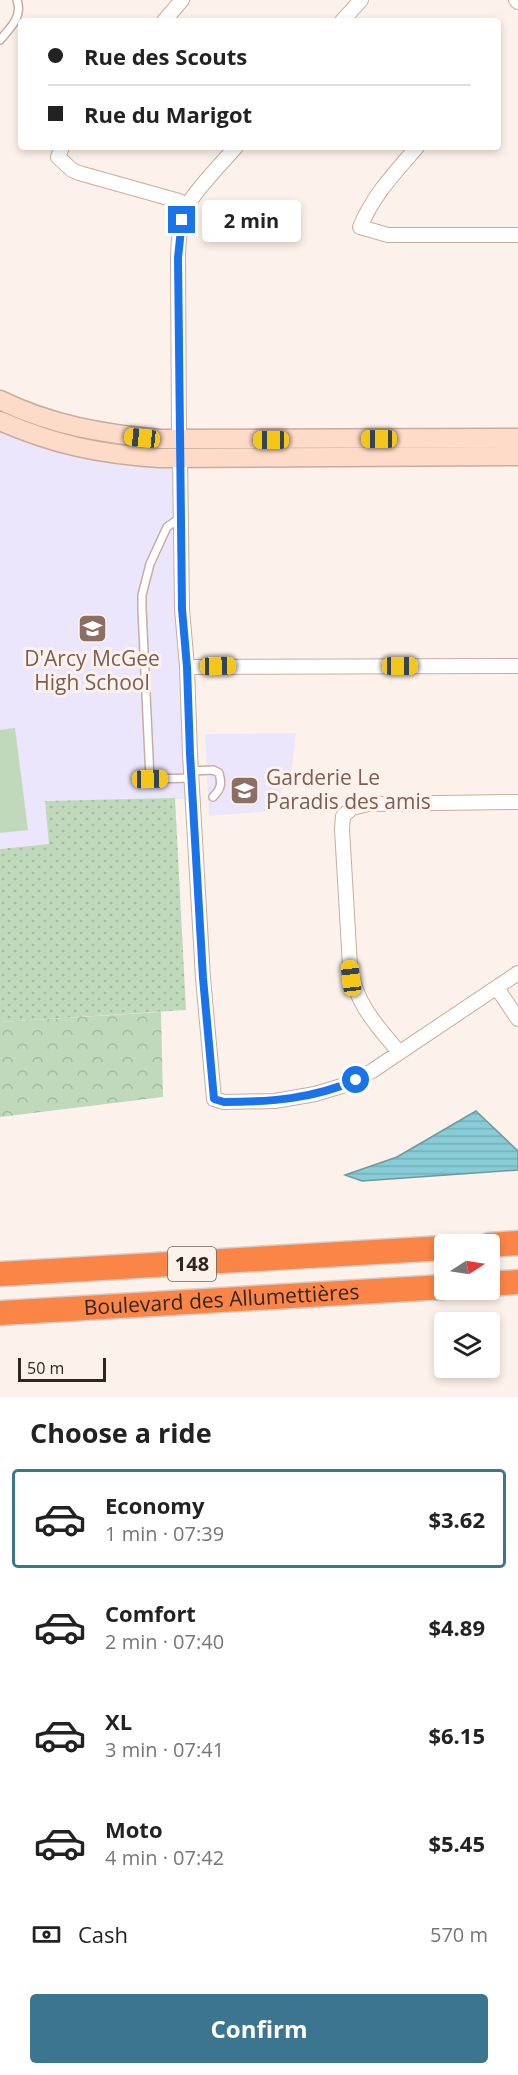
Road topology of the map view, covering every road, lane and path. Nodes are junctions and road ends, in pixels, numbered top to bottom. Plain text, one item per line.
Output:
1 (17, 0) edge
2 (182, 0) edge
3 (361, 0) edge
4 (167, 18) edge
5 (345, 18) edge
6 (0, 40) edge
7 (61, 150) edge
8 (234, 150) edge
9 (414, 150) edge
10 (188, 206) junction
11 (518, 235) edge
12 (0, 400) edge
13 (0, 421) edge
14 (518, 438) edge
15 (180, 449) junction
16 (518, 456) edge
17 (180, 518) junction
18 (518, 666) edge
19 (187, 667) junction
20 (191, 775) junction
21 (213, 797) dead end
22 (518, 802) edge
23 (518, 973) edge
24 (497, 987) junction
25 (518, 1019) edge
26 (399, 1052) junction
27 (518, 1243) edge
28 (500, 1244) edge
29 (434, 1249) edge
30 (383, 1253) junction
31 (0, 1274) edge
32 (518, 1282) edge
33 (500, 1283) edge
34 (434, 1288) edge
35 (382, 1292) junction
36 (0, 1314) edge

1 - 6 lane
2 - 4 street
3 - 5 street
7 - 10 street
8 - 10 street
9 - 11 street
10 - 15 street
12 - 15 main road
13 - 15 main road
14 - 15 main road
15 - 16 main road
15 - 17 street
17 - 19 street
17 - 20 lane
18 - 19 street
19 - 20 street
20 - 21 lane
20 - 26 street
22 - 26 street
23 - 24 street
24 - 25 street
24 - 26 street
27 - 28 highway
29 - 30 highway, Boulevard des Allumettières / 148
30 - 31 highway, Boulevard des Allumettières / 148
30 - 35 highway
32 - 33 highway
34 - 35 highway, Boulevard des Allumettières / 148
35 - 36 highway, Boulevard des Allumettières / 148

